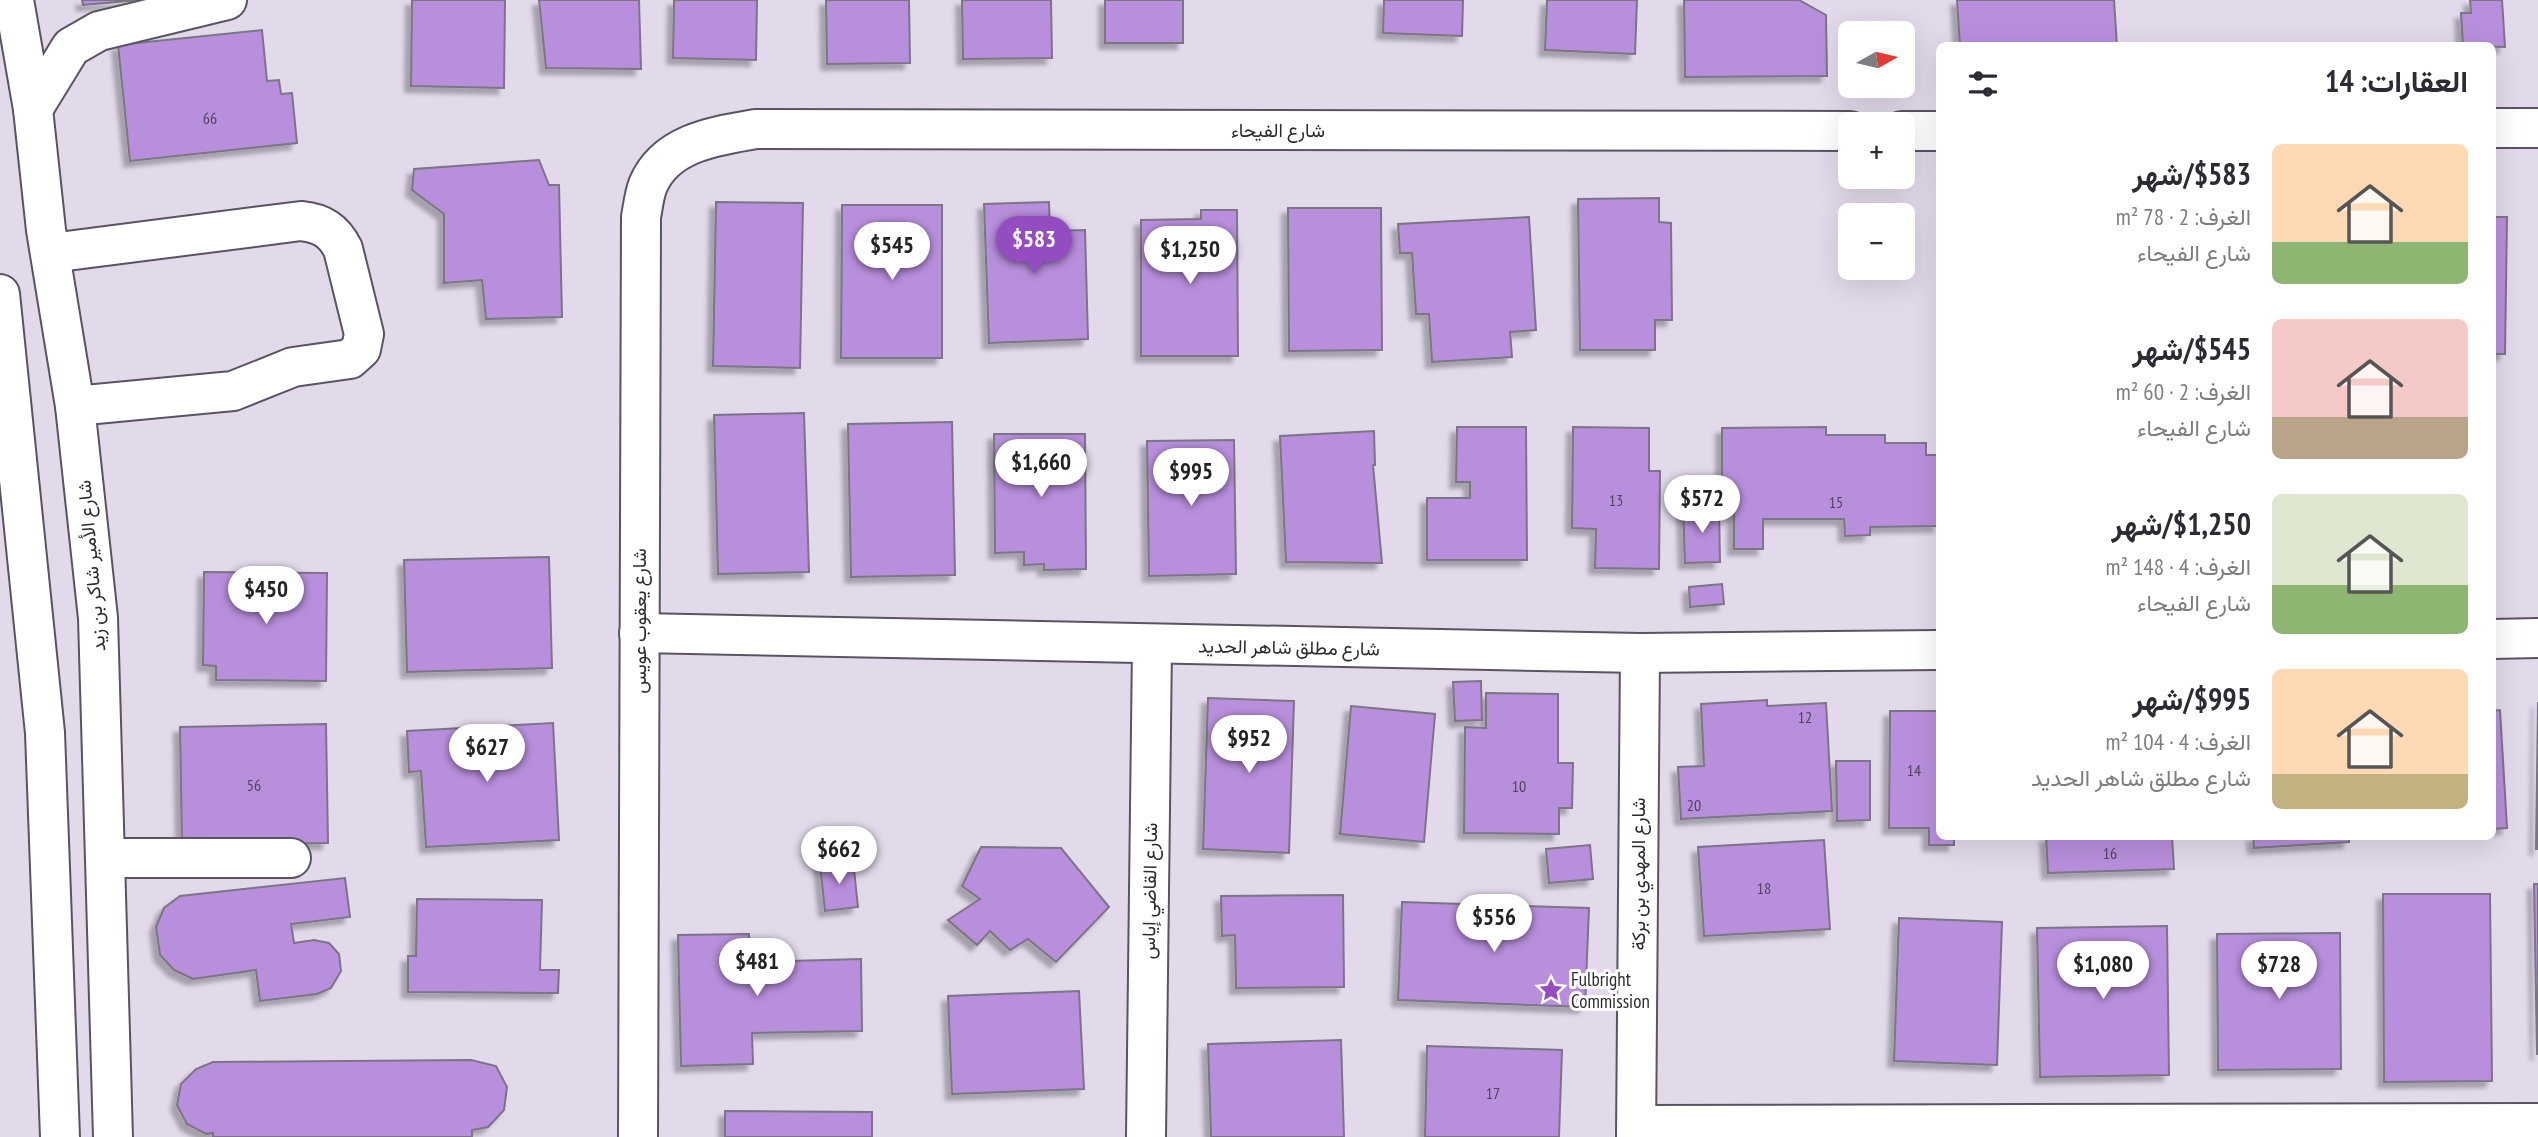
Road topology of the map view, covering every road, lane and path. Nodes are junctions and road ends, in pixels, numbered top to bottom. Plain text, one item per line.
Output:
1 (14, 0) edge
2 (227, 0) edge
3 (33, 109) junction
4 (2496, 128) edge
5 (2538, 128) edge
6 (1838, 131) edge
7 (1915, 131) edge
8 (1936, 131) edge
9 (708, 138) joint
10 (51, 253) junction
11 (0, 294) edge
12 (75, 406) junction
13 (9, 483) edge
14 (639, 633) junction
15 (2538, 638) edge
16 (2496, 639) edge
17 (1152, 645) junction
18 (1936, 650) edge
19 (1640, 653) junction
20 (107, 858) junction
21 (291, 858) dead end
22 (2538, 1123) edge
23 (1637, 1131) edge
24 (60, 1137) edge
25 (113, 1137) edge
26 (638, 1137) edge
27 (1146, 1137) edge

1 - 3 street, شارع الأمير شاكر بن زيد
2 - 3 street
3 - 10 street, شارع الأمير شاكر بن زيد
4 - 5 street
6 - 9 street, شارع الفيحاء
7 - 8 street
9 - 14 street, شارع يعقوب عويس
10 - 12 street, شارع الأمير شاكر بن زيد
10 - 12 street
11 - 13 street
12 - 20 street, شارع الأمير شاكر بن زيد
13 - 24 street
14 - 17 street, شارع مطلق شاهر الحديد
14 - 26 street, شارع يعقوب عويس
15 - 16 street
17 - 19 street, شارع مطلق شاهر الحديد
17 - 27 street, شارع القاضي إياس
18 - 19 street, شارع مطلق شاهر الحديد
19 - 23 street, شارع المهدي بن بركة
20 - 21 street
20 - 25 street, شارع الأمير شاكر بن زيد
22 - 23 street

